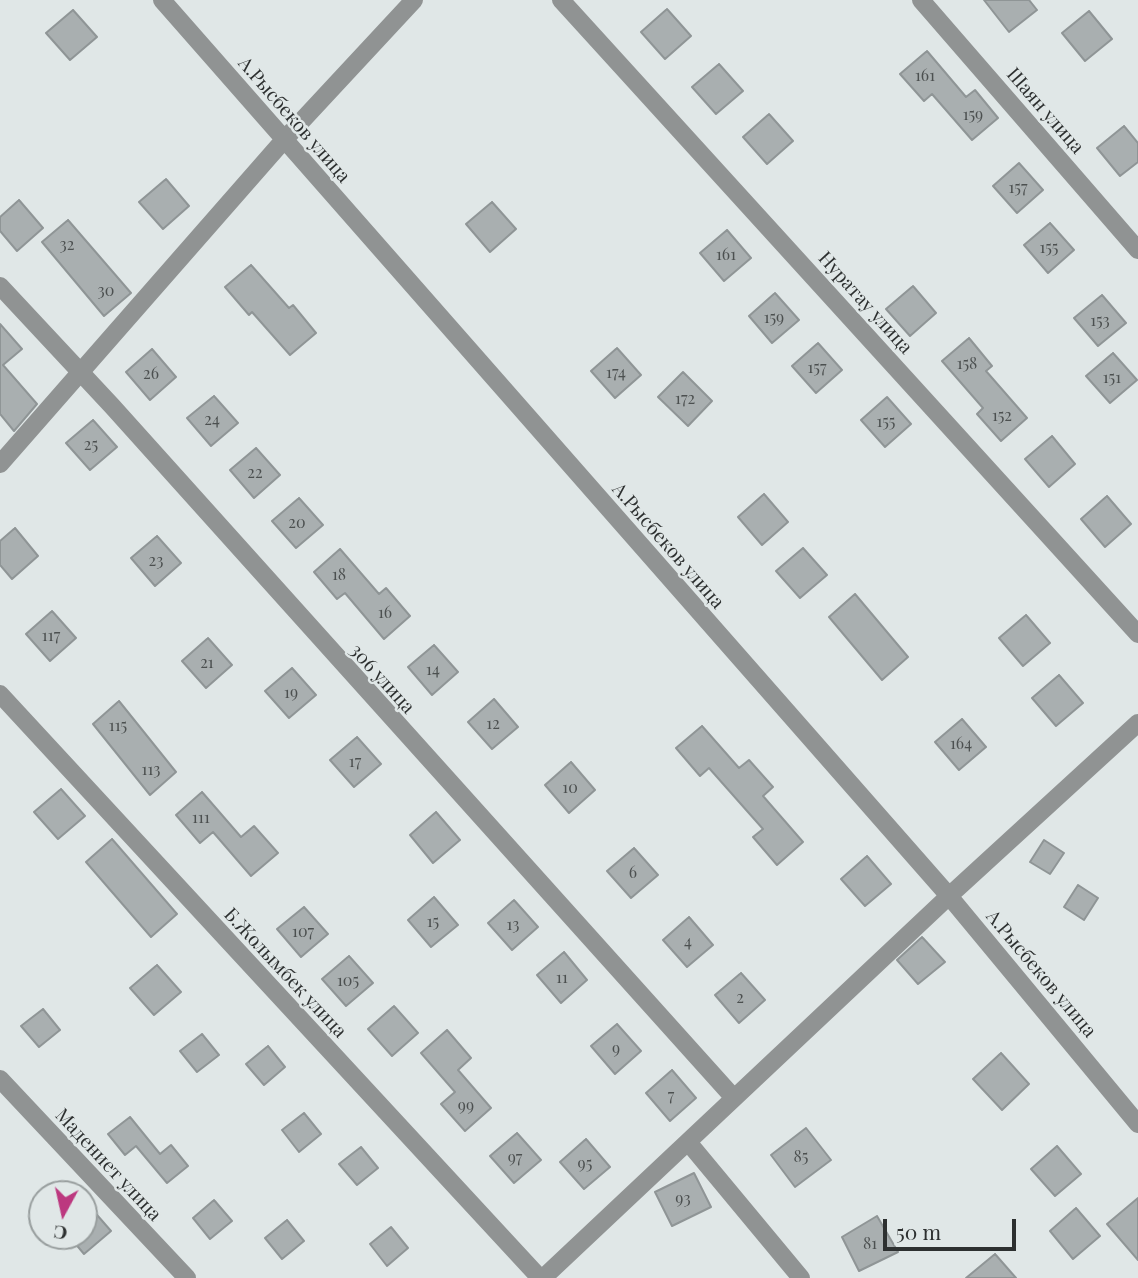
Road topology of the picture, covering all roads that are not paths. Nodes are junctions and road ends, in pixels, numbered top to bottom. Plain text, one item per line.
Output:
1 (162, 0) edge
2 (414, 0) edge
3 (561, 0) edge
4 (921, 0) edge
5 (283, 141) junction
6 (1138, 250) edge
7 (0, 286) edge
8 (81, 373) junction
9 (0, 464) edge
10 (1138, 634) edge
11 (0, 694) edge
12 (1138, 723) edge
13 (948, 896) junction
14 (0, 1079) edge
15 (734, 1098) junction
16 (1138, 1124) edge
17 (688, 1142) junction
18 (187, 1278) edge
19 (542, 1278) edge
20 (801, 1278) edge

1 - 5 street, А.Рысбеков улица
2 - 5 street
3 - 10 street, Нуратау улица
4 - 6 street, Шаян улица
5 - 8 street
5 - 13 street, А.Рысбеков улица
7 - 8 street, 306 улица
8 - 9 street
8 - 15 street, 306 улица
11 - 19 street, Б.Жолымбек улица
12 - 13 street
13 - 15 street
13 - 16 street, А.Рысбеков улица
14 - 18 street, Мадениет улица
15 - 17 street
17 - 19 street
17 - 20 street

